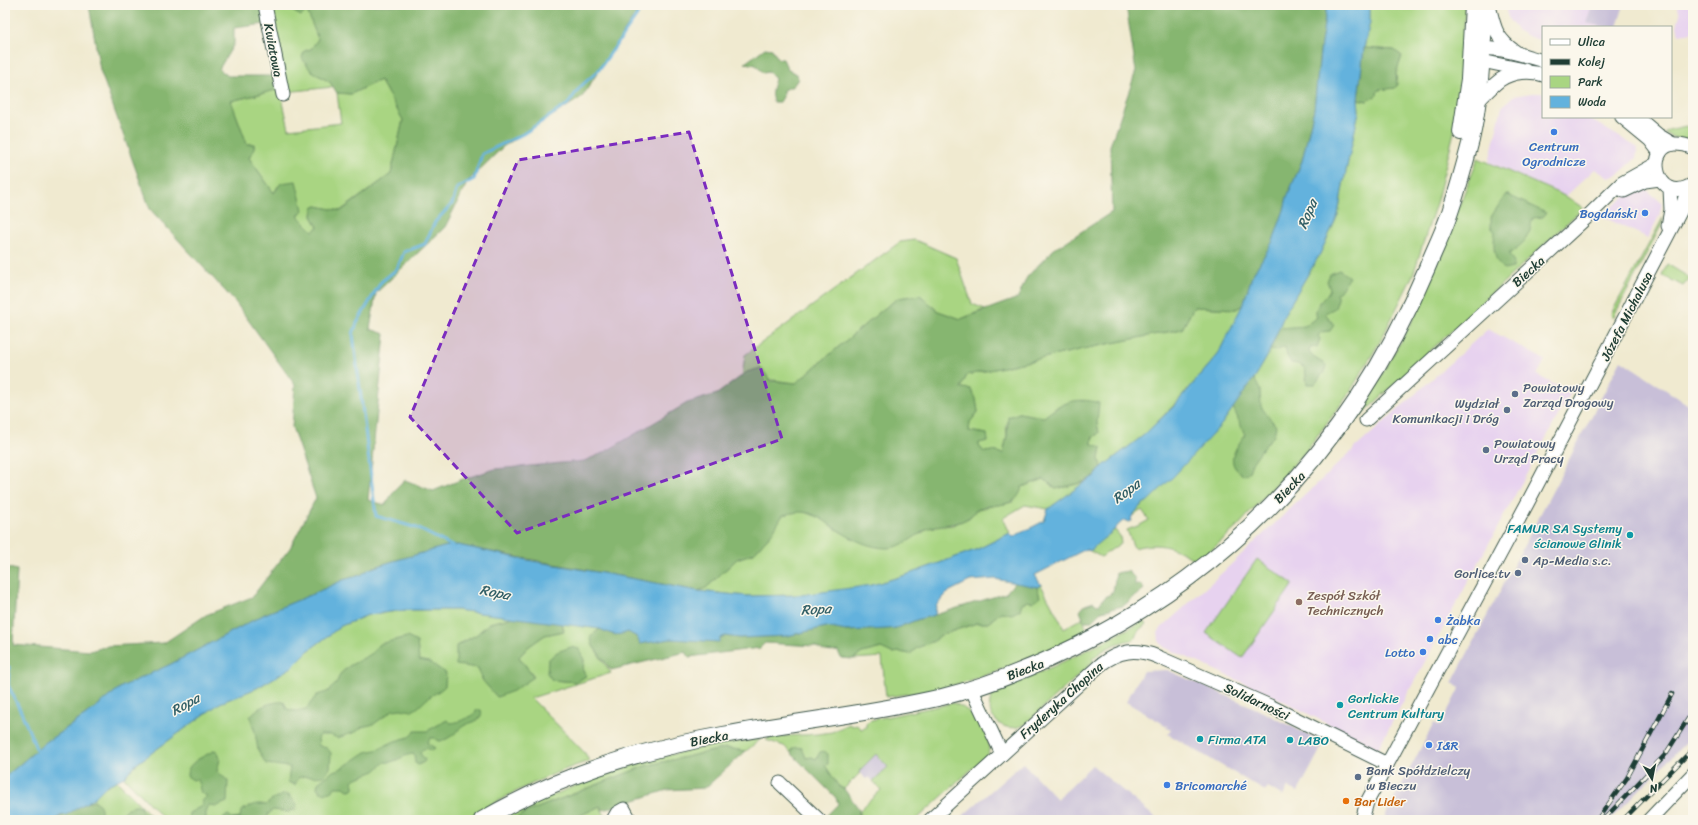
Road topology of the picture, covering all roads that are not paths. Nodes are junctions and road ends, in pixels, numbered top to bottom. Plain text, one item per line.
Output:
1 (265, 5) edge
2 (1473, 5) edge
3 (1485, 5) edge
4 (1489, 5) edge
5 (1519, 54) junction
6 (1478, 57) junction
7 (1542, 61) edge
8 (1538, 73) edge
9 (283, 95) dead end
10 (1478, 101) junction
11 (1623, 118) edge
12 (1638, 118) edge
13 (1673, 144) junction
14 (1691, 144) edge
15 (1658, 158) junction
16 (1660, 179) junction
17 (1690, 186) edge
18 (1670, 188) junction
19 (1585, 219) junction
20 (1666, 237) junction
21 (1420, 284) junction
22 (1366, 420) dead end
23 (1124, 652) joint
24 (971, 688) junction
25 (1002, 754) junction
26 (1387, 764) junction
27 (1693, 774) edge
28 (780, 783) dead end
29 (482, 820) edge
30 (613, 820) edge
31 (630, 820) edge
32 (819, 820) edge
33 (930, 820) edge
34 (1362, 820) edge
35 (1649, 820) edge

1 - 9 street, Kwiatowa
2 - 6 main road
3 - 6 main road
4 - 5 street
5 - 6 street
5 - 7 street
6 - 8 street
6 - 10 main road, Biecka
6 - 21 main road, Biecka
8 - 10 street
10 - 21 main road, Biecka
11 - 15 street
12 - 13 street
13 - 14 street
13 - 15 street, Biecka
15 - 16 street
15 - 19 street, Biecka
16 - 18 street
16 - 19 street, Biecka
17 - 18 street
17 - 20 street, Józefa Michalusa
18 - 20 street, Józefa Michalusa
19 - 22 street, Biecka
20 - 26 street, Józefa Michalusa
21 - 24 main road, Biecka
23 - 25 street, Fryderyka Chopina
23 - 26 street, Solidarności
24 - 25 street
24 - 29 main road, Biecka
25 - 33 street, Fryderyka Chopina
26 - 34 street, Józefa Michalusa
27 - 35 street
28 - 32 street
30 - 31 street

